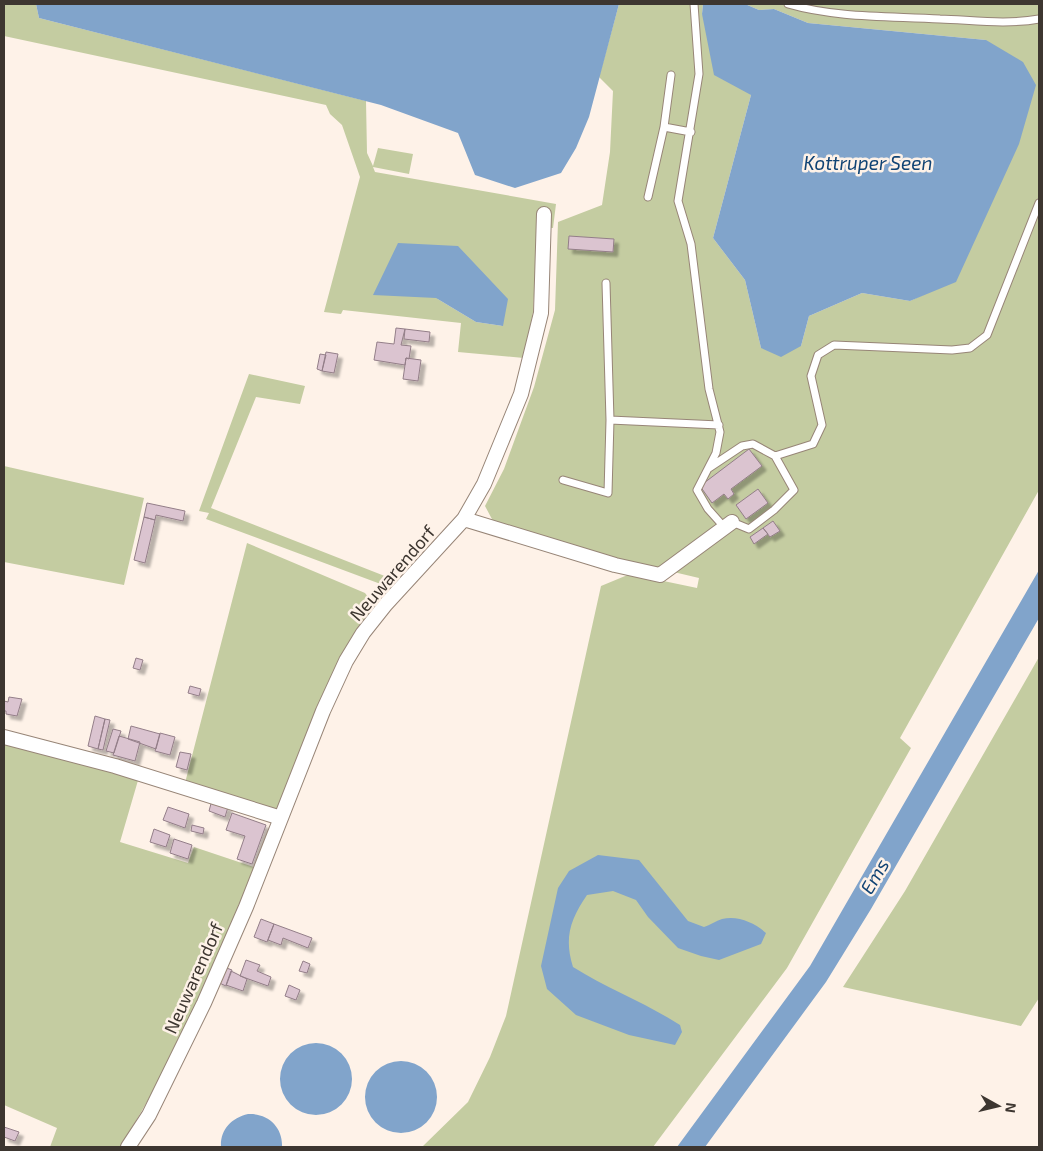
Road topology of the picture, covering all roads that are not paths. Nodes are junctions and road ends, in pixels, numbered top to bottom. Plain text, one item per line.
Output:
1 (694, 4) edge
2 (788, 4) edge
3 (1039, 20) edge
4 (671, 75) dead end
5 (664, 128) junction
6 (691, 132) junction
7 (648, 197) dead end
8 (1039, 203) edge
9 (544, 214) dead end
10 (606, 283) dead end
11 (610, 420) junction
12 (718, 425) junction
13 (775, 456) junction
14 (707, 470) junction
15 (563, 480) dead end
16 (464, 519) junction
17 (728, 525) junction
18 (4, 737) edge
19 (281, 818) junction
20 (128, 1147) edge

1 - 6 lane
2 - 3 lane
4 - 5 lane
5 - 6 lane
5 - 7 lane
6 - 12 lane
8 - 13 lane
9 - 16 street, Neuwarendorf
10 - 11 lane
11 - 12 lane
11 - 15 lane
12 - 14 lane
13 - 14 lane
13 - 17 lane
14 - 17 lane
16 - 17 street
16 - 19 street, Neuwarendorf
18 - 19 street
19 - 20 street, Neuwarendorf

